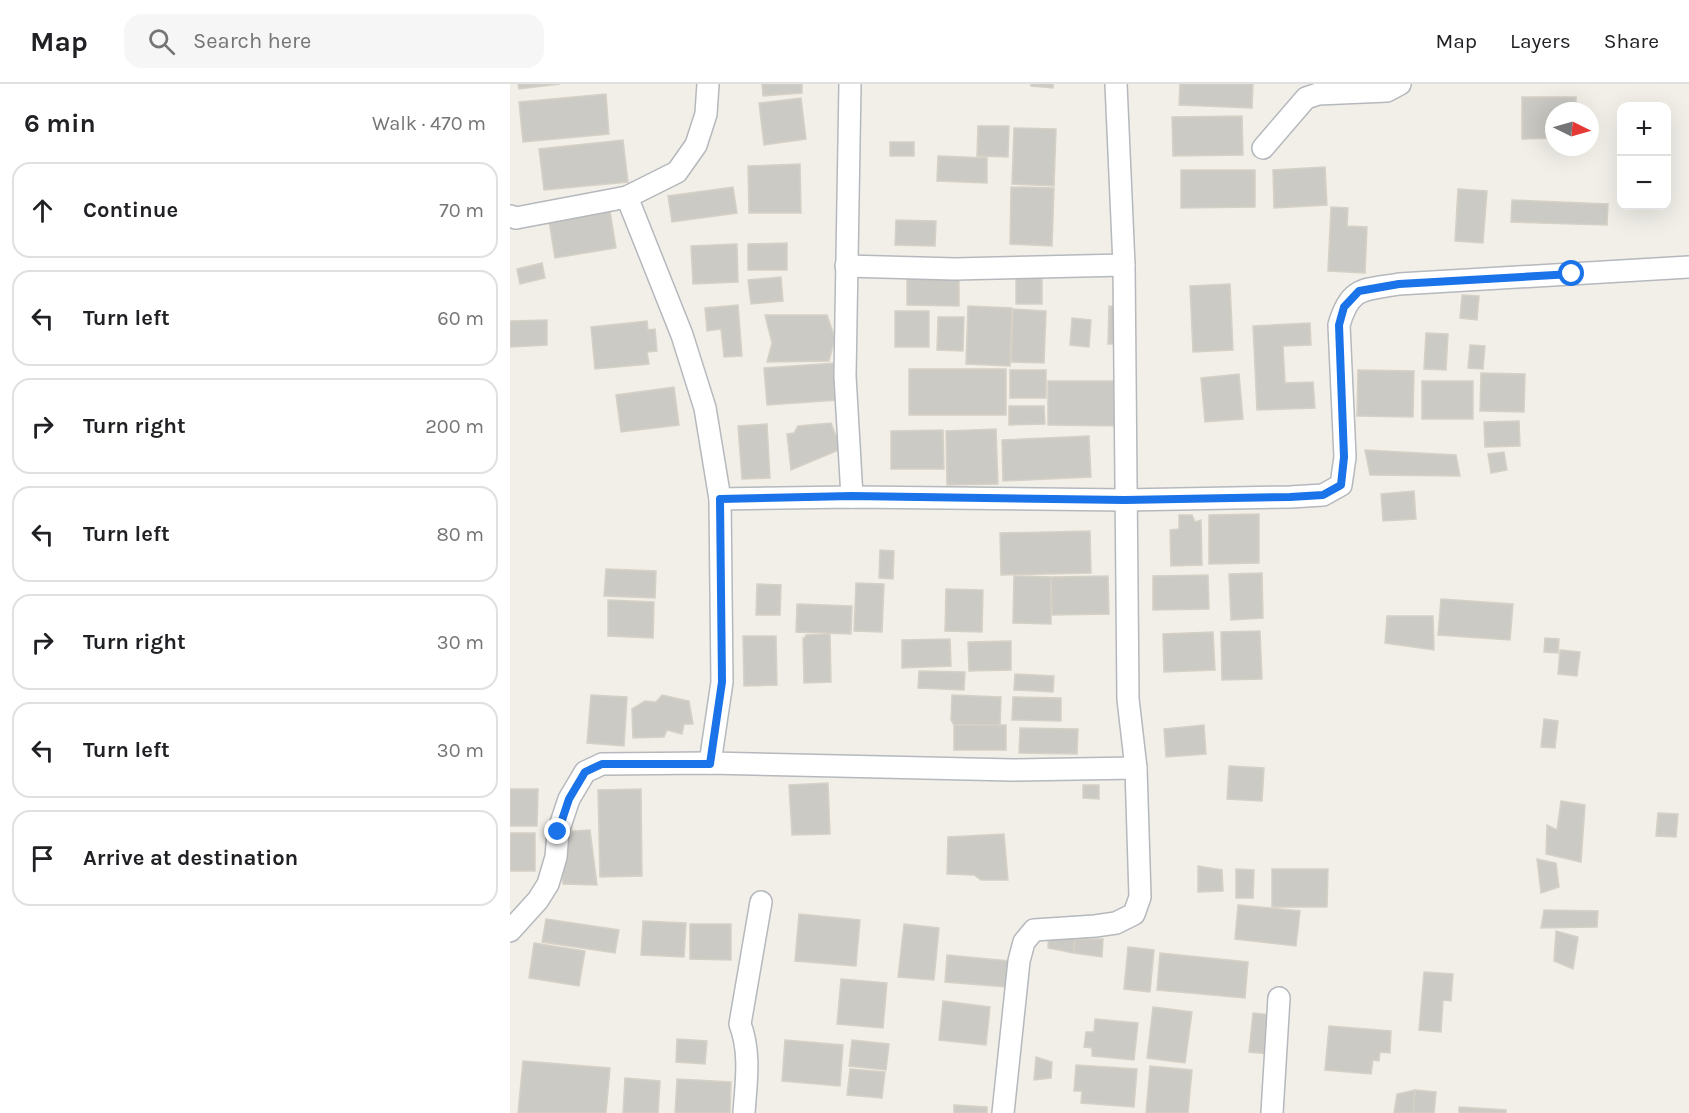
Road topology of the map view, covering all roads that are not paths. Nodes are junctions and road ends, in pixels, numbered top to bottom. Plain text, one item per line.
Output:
1 (708, 84) edge
2 (850, 84) edge
3 (1116, 84) edge
4 (1400, 84) edge
5 (1263, 148) dead end
6 (627, 198) junction
7 (510, 216) edge
8 (1124, 265) junction
9 (846, 266) junction
10 (1689, 267) edge
11 (852, 496) junction
12 (720, 499) junction
13 (1125, 500) junction
14 (710, 764) junction
15 (1136, 768) junction
16 (761, 902) dead end
17 (510, 931) edge
18 (1279, 998) dead end
19 (744, 1113) edge
20 (1004, 1113) edge
21 (1272, 1113) edge

1 - 6 street
2 - 9 street
3 - 8 street
4 - 5 street
6 - 7 street
6 - 12 street
8 - 9 street
8 - 13 street
9 - 11 street
10 - 13 street
11 - 12 street
11 - 13 street
12 - 14 street
13 - 15 street
14 - 15 street
14 - 17 street
15 - 20 street
16 - 19 street
18 - 21 street

